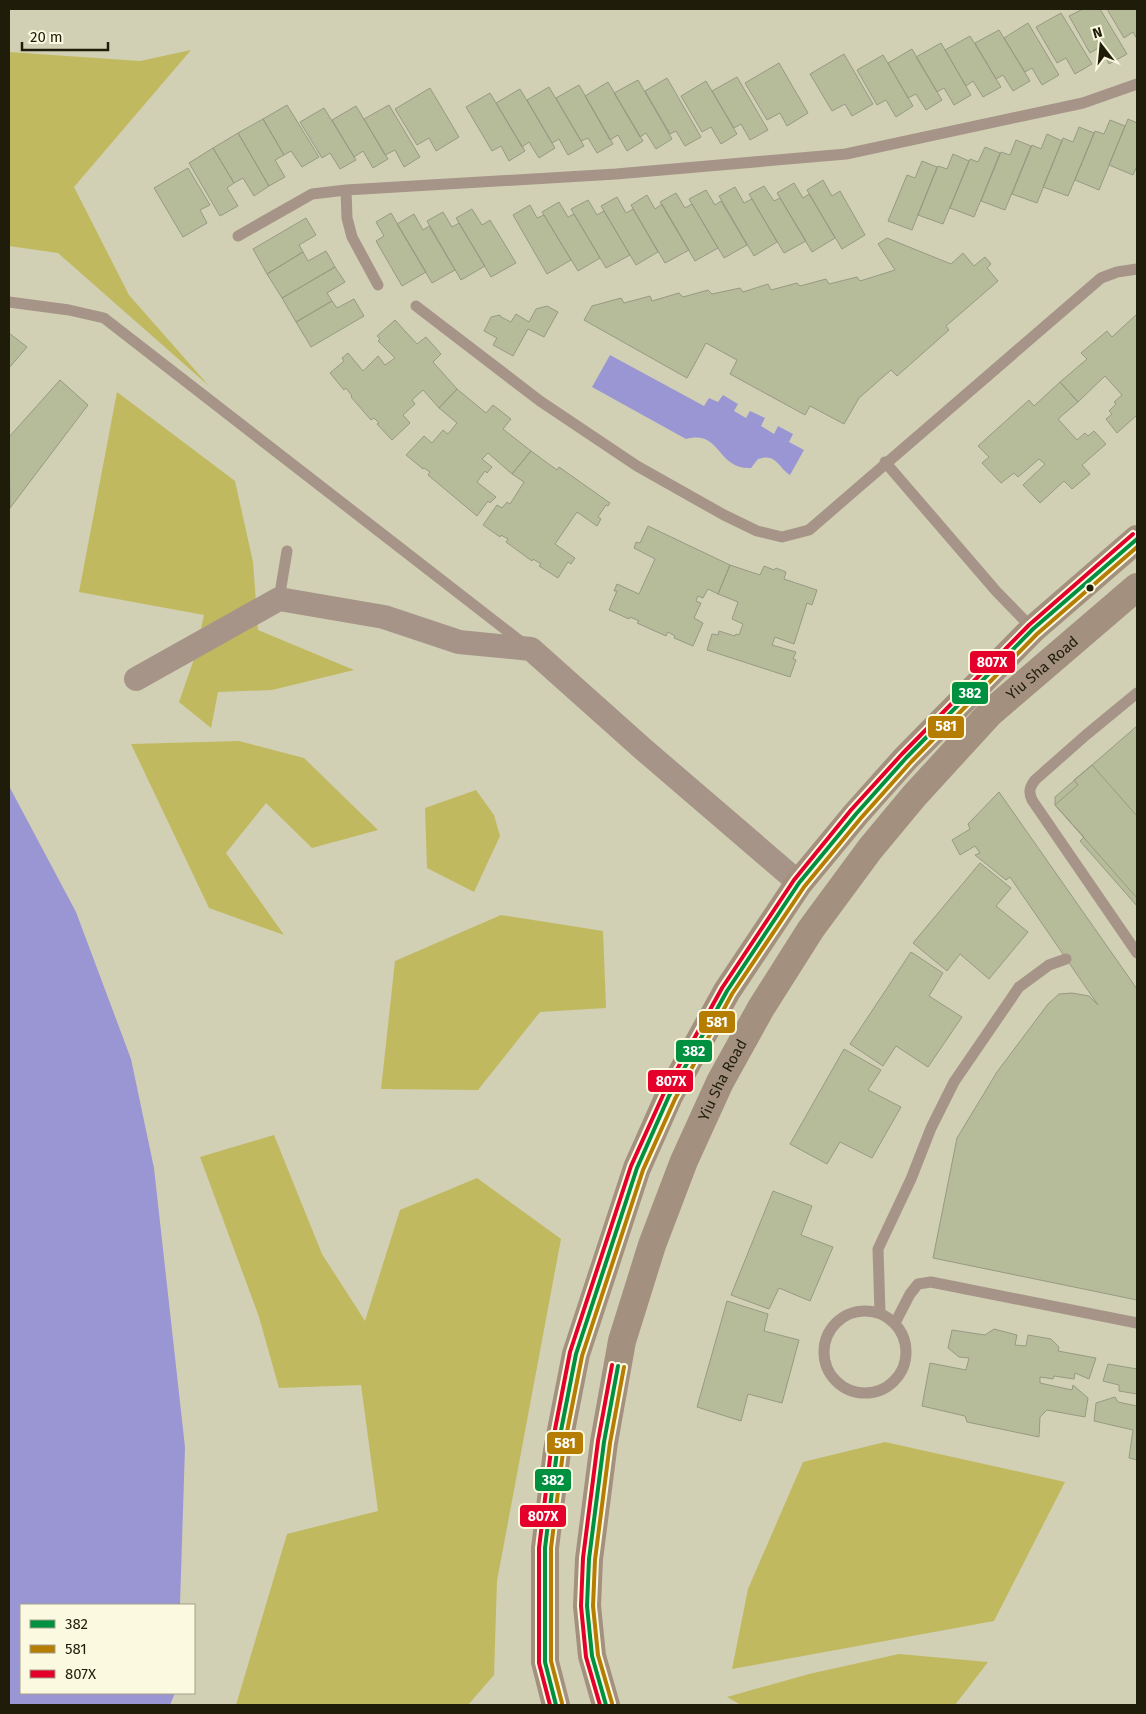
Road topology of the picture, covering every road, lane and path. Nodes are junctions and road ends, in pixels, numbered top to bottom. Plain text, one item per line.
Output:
1 (1137, 84) edge
2 (346, 190) junction
3 (238, 236) dead end
4 (1137, 269) edge
5 (378, 285) dead end
6 (9, 302) edge
7 (416, 306) dead end
8 (885, 462) junction
9 (1137, 539) edge
10 (287, 551) dead end
11 (1137, 587) edge
12 (279, 599) junction
13 (1033, 629) junction
14 (531, 649) junction
15 (136, 679) dead end
16 (1137, 693) edge
17 (799, 883) junction
18 (1137, 953) edge
19 (1066, 958) dead end
20 (880, 1313) junction
21 (895, 1323) junction
22 (1137, 1323) edge
23 (556, 1705) edge
24 (606, 1705) edge

1 - 2 lane
2 - 3 lane
2 - 5 lane
4 - 8 lane
6 - 14 lane
7 - 8 lane
8 - 13 lane
9 - 13 street, Yiu Sha Road
10 - 12 lane
11 - 24 street, Yiu Sha Road
12 - 14 street
12 - 15 street
13 - 17 street, Yiu Sha Road
14 - 17 street
16 - 18 lane
17 - 23 street, Yiu Sha Road
19 - 20 lane
20 - 21 lane
20 - 21 lane
21 - 22 lane

